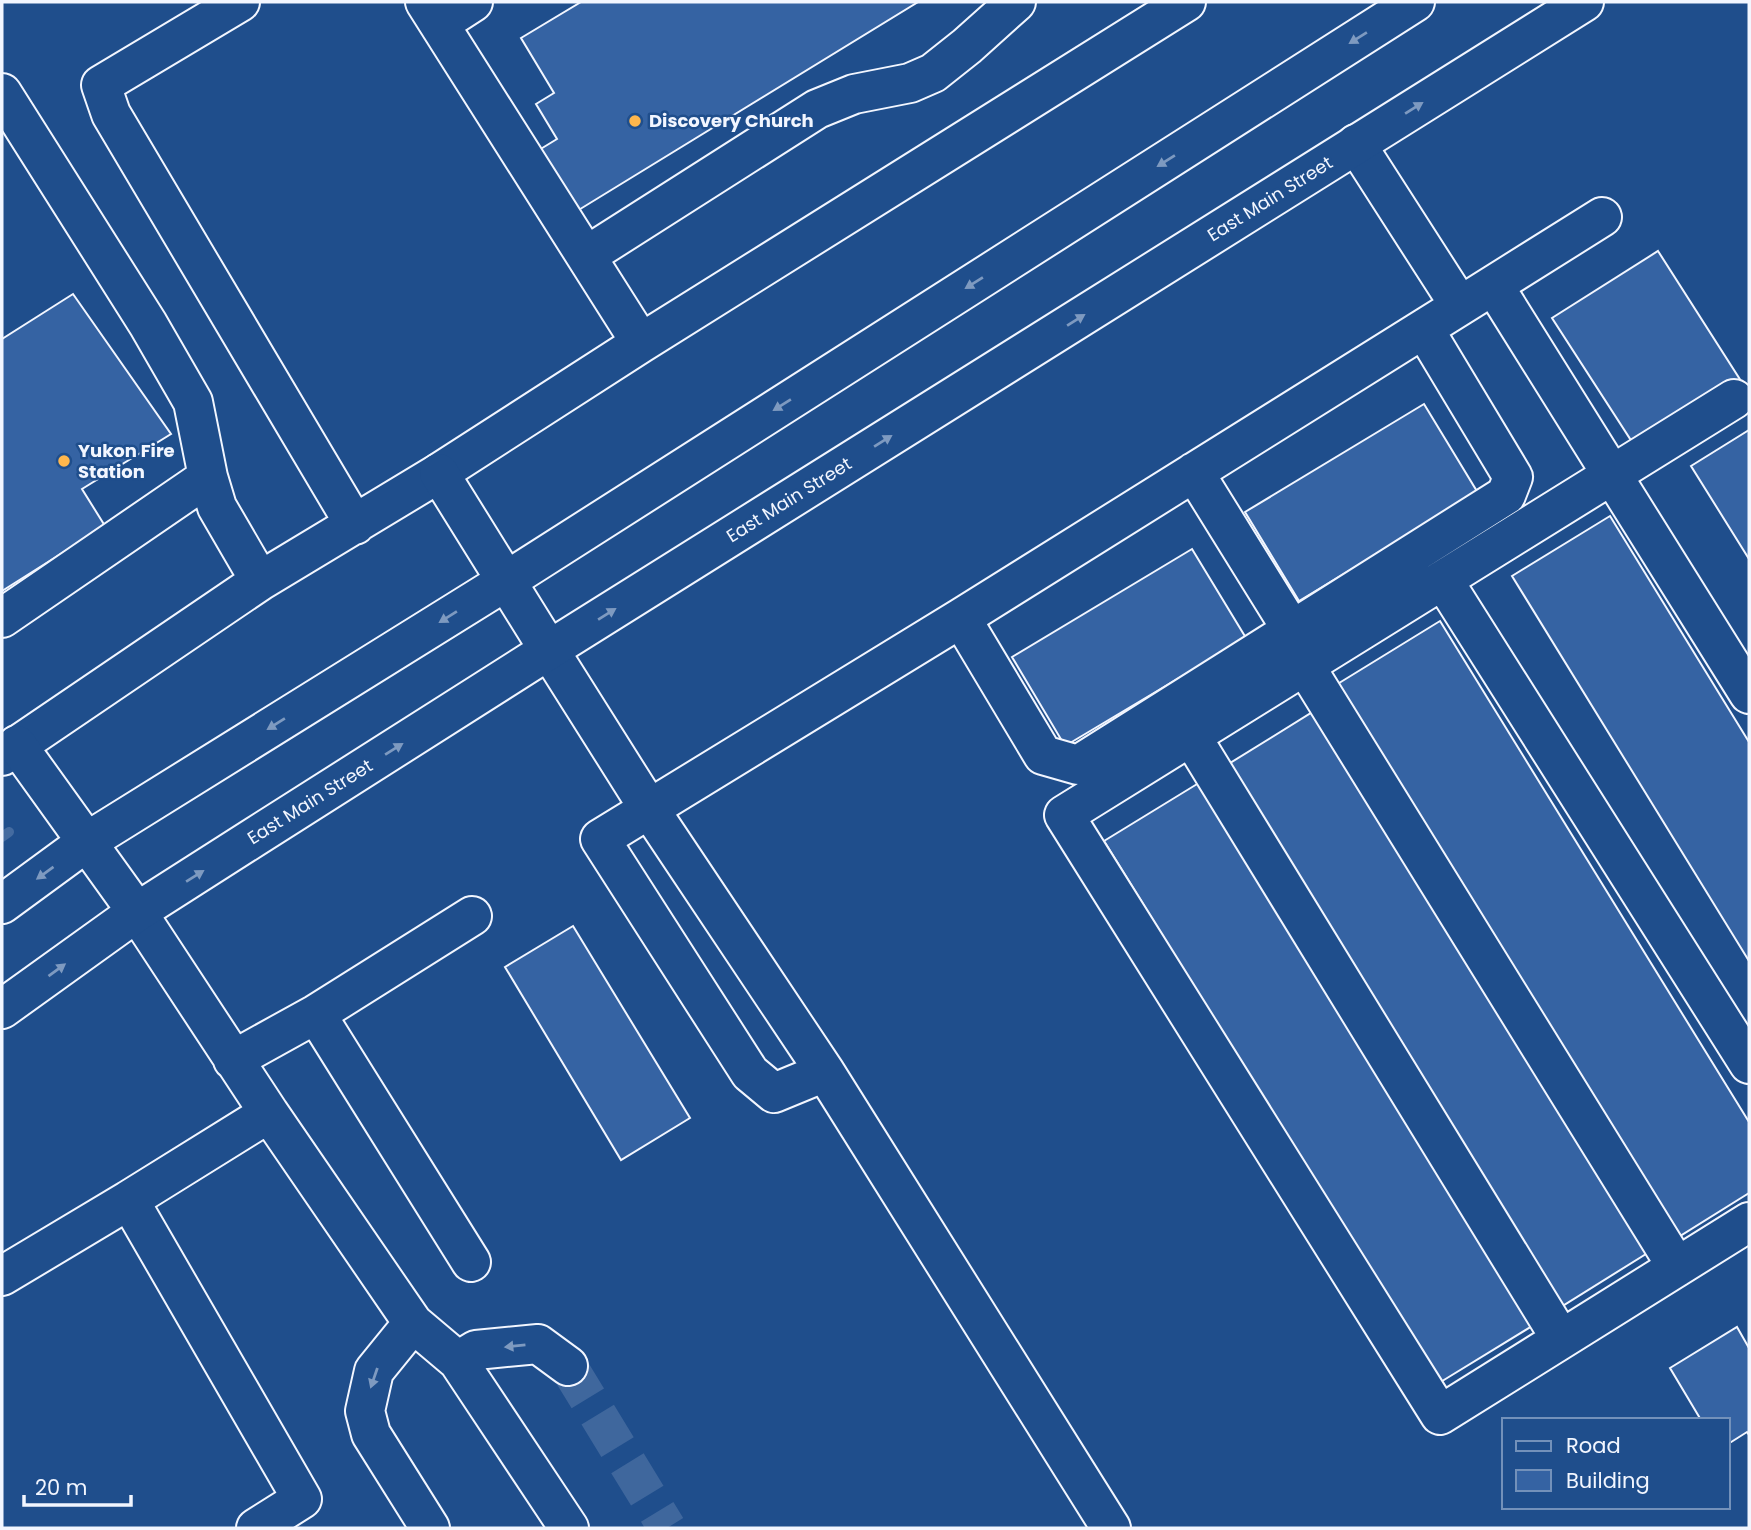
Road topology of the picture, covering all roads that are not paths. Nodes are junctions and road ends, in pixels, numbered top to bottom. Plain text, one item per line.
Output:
1 (240, 2) edge
2 (473, 2) edge
3 (1016, 2) edge
4 (1186, 2) edge
5 (1415, 2) edge
6 (1584, 2) edge
7 (432, 13) edge
8 (2, 93) edge
9 (1356, 144) junction
10 (1602, 217) dead end
11 (586, 256) junction
12 (1494, 286) junction
13 (1460, 306) junction
14 (1424, 329) junction
15 (641, 343) junction
16 (1734, 399) dead end
17 (1194, 472) junction
18 (439, 473) junction
19 (1612, 475) junction
20 (208, 477) junction
21 (355, 526) junction
22 (1443, 579) junction
23 (506, 580) junction
24 (260, 581) junction
25 (2, 618) edge
26 (961, 618) junction
27 (1292, 630) junction
28 (549, 650) junction
29 (1305, 666) junction
30 (1749, 694) edge
31 (1191, 736) junction
32 (7, 741) edge
33 (648, 807) junction
34 (88, 841) junction
35 (2, 904) edge
36 (137, 912) junction
37 (472, 916) dead end
38 (2, 1009) edge
39 (316, 1014) junction
40 (233, 1060) junction
41 (1749, 1064) edge
42 (825, 1072) junction
43 (269, 1114) junction
44 (129, 1200) junction
45 (1749, 1222) edge
46 (471, 1262) dead end
47 (1677, 1267) junction
48 (2, 1276) edge
49 (413, 1323) junction
50 (1561, 1339) junction
51 (458, 1361) junction
52 (568, 1366) tunnel mouth
53 (256, 1528) edge
54 (430, 1528) edge
55 (569, 1528) edge
56 (1111, 1528) edge

1 - 21 main road
2 - 7 main road
3 - 11 main road
4 - 15 main road
5 -> 23 main road
9 -> 6 main road, East Main Street
7 - 11 main road
8 - 20 main road
9 - 13 main road
28 -> 9 main road, East Main Street
10 - 12 main road
11 - 15 main road
12 - 13 main road
12 - 19 main road
13 - 14 main road
14 - 17 main road
14 - 27 main road
15 - 18 main road
16 - 19 main road
17 - 26 main road
17 - 27 main road
18 - 21 main road
18 - 23 main road
19 - 22 main road
19 - 30 main road
20 - 24 main road
20 - 25 main road
21 - 24 main road
22 - 29 main road
22 - 41 main road
23 - 28 main road
23 -> 34 main road
24 - 32 main road
26 - 27 main road
26 - 33 main road
28 - 33 main road
36 -> 28 main road, East Main Street
29 - 31 main road
29 - 47 main road
31 - 50 main road
31 - 50 main road
32 - 34 main road
33 - 42 main road
33 - 42 main road
34 -> 35 main road
34 - 36 main road
38 -> 36 main road, East Main Street
36 - 40 main road
37 - 39 main road
39 - 40 main road
39 - 46 main road
40 - 43 main road
42 - 56 main road
43 - 44 main road
43 - 49 main road
44 - 48 main road
44 - 53 main road
45 - 47 main road
47 - 50 main road
49 - 51 main road
49 -> 54 main road
52 -> 51 main road
51 - 55 main road

